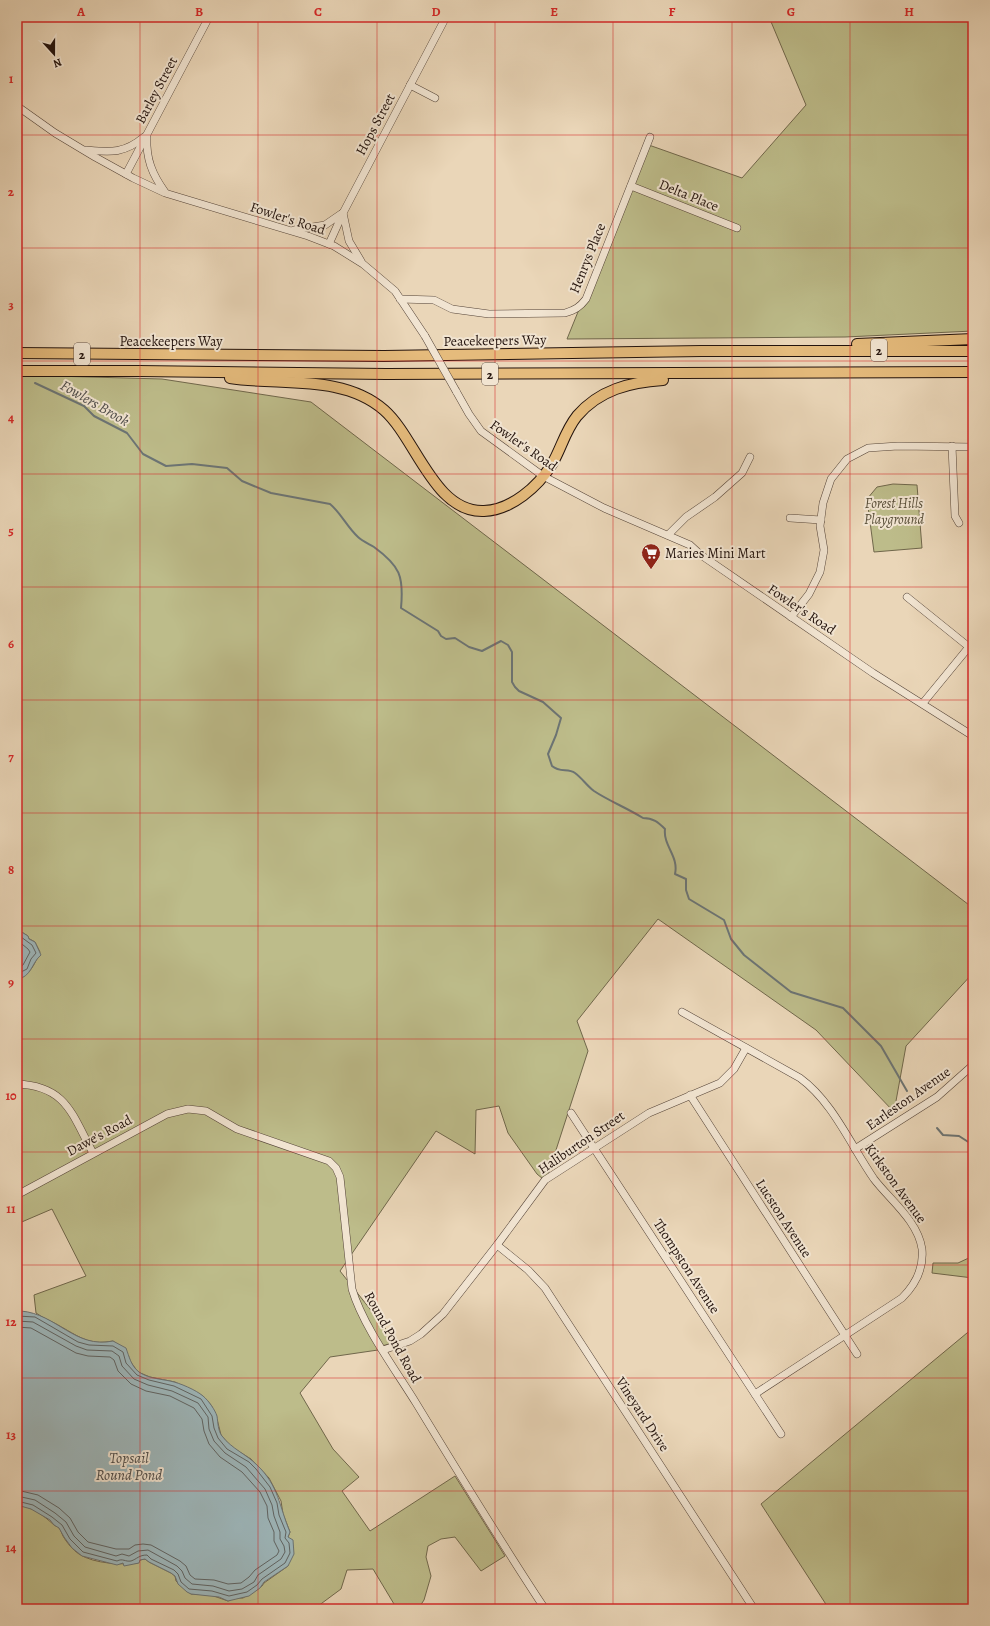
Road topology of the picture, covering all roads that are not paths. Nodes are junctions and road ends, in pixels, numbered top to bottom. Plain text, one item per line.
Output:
1 (209, 17) edge
2 (446, 17) edge
3 (410, 85) junction
4 (435, 98) dead end
5 (17, 106) edge
6 (147, 135) junction
7 (650, 137) dead end
8 (83, 149) junction
9 (126, 174) junction
10 (631, 186) junction
11 (165, 193) junction
12 (343, 213) junction
13 (737, 228) dead end
14 (290, 231) junction
15 (329, 244) junction
16 (363, 264) junction
17 (400, 299) junction
18 (973, 339) edge
19 (785, 350) junction
20 (973, 350) edge
21 (17, 352) edge
22 (17, 371) edge
23 (193, 372) junction
24 (973, 372) edge
25 (787, 374) junction
26 (952, 446) junction
27 (973, 447) edge
28 (750, 457) dead end
29 (543, 476) junction
30 (790, 518) dead end
31 (821, 520) junction
32 (959, 523) dead end
33 (668, 535) junction
34 (907, 597) dead end
35 (792, 617) junction
36 (971, 645) edge
37 (923, 703) junction
38 (973, 736) edge
39 (682, 1012) dead end
40 (746, 1048) junction
41 (973, 1065) edge
42 (17, 1084) edge
43 (690, 1095) junction
44 (198, 1109) joint
45 (571, 1113) dead end
46 (594, 1148) junction
47 (855, 1149) junction
48 (93, 1153) junction
49 (17, 1194) edge
50 (497, 1245) junction
51 (845, 1336) junction
52 (383, 1350) junction
53 (857, 1354) dead end
54 (755, 1394) junction
55 (781, 1434) dead end
56 (545, 1609) edge
57 (754, 1609) edge

1 - 6 street, Barley Street
2 - 3 street, Hops Street
3 - 4 street
3 - 12 street, Hops Street
5 - 8 street, Fowler's Road
6 - 8 street
6 - 9 street, Barley Street
6 - 11 street
7 - 10 street, Henrys Place
8 - 9 street, Fowler's Road
9 - 11 street, Fowler's Road
10 - 13 street, Delta Place
10 - 17 street, Henrys Place
11 - 14 street, Fowler's Road
12 - 14 street
12 - 15 street, Hops Street
12 - 16 street
14 - 15 street, Fowler's Road
15 - 16 street, Fowler's Road
16 - 17 street, Fowler's Road
17 - 29 street, Fowler's Road, bridge
18 - 19 highway
19 - 20 highway, Peacekeepers Way / 2
19 - 21 highway, Peacekeepers Way / 2
22 - 23 highway, 2
23 - 25 highway, 2
23 - 29 highway
24 - 25 highway, 2
25 - 29 highway
26 - 27 street
26 - 31 street
26 - 32 street
28 - 33 street
29 - 33 street, Fowler's Road
30 - 31 street
31 - 35 street
33 - 35 street, Fowler's Road
34 - 36 street
35 - 37 street, Fowler's Road
36 - 37 street
37 - 38 street, Fowler's Road
39 - 40 street, Kirkston Avenue
40 - 43 street, Haliburton Street
40 - 47 street, Kirkston Avenue
41 - 47 street, Earleston Avenue
42 - 48 street
43 - 46 street, Haliburton Street
43 - 51 street, Lucston Avenue
44 - 48 street, Dawe's Road
44 - 52 street, Round Pond Road
45 - 46 street, Thompston Avenue
46 - 50 street, Haliburton Street
46 - 54 street, Thompston Avenue
47 - 51 street, Kirkston Avenue
48 - 49 street, Dawe's Road
50 - 52 street, Haliburton Street
50 - 57 street, Vineyard Drive
51 - 53 street, Lucston Avenue
51 - 54 street, Kirkston Avenue
52 - 56 street, Round Pond Road
54 - 55 street, Thompston Avenue

